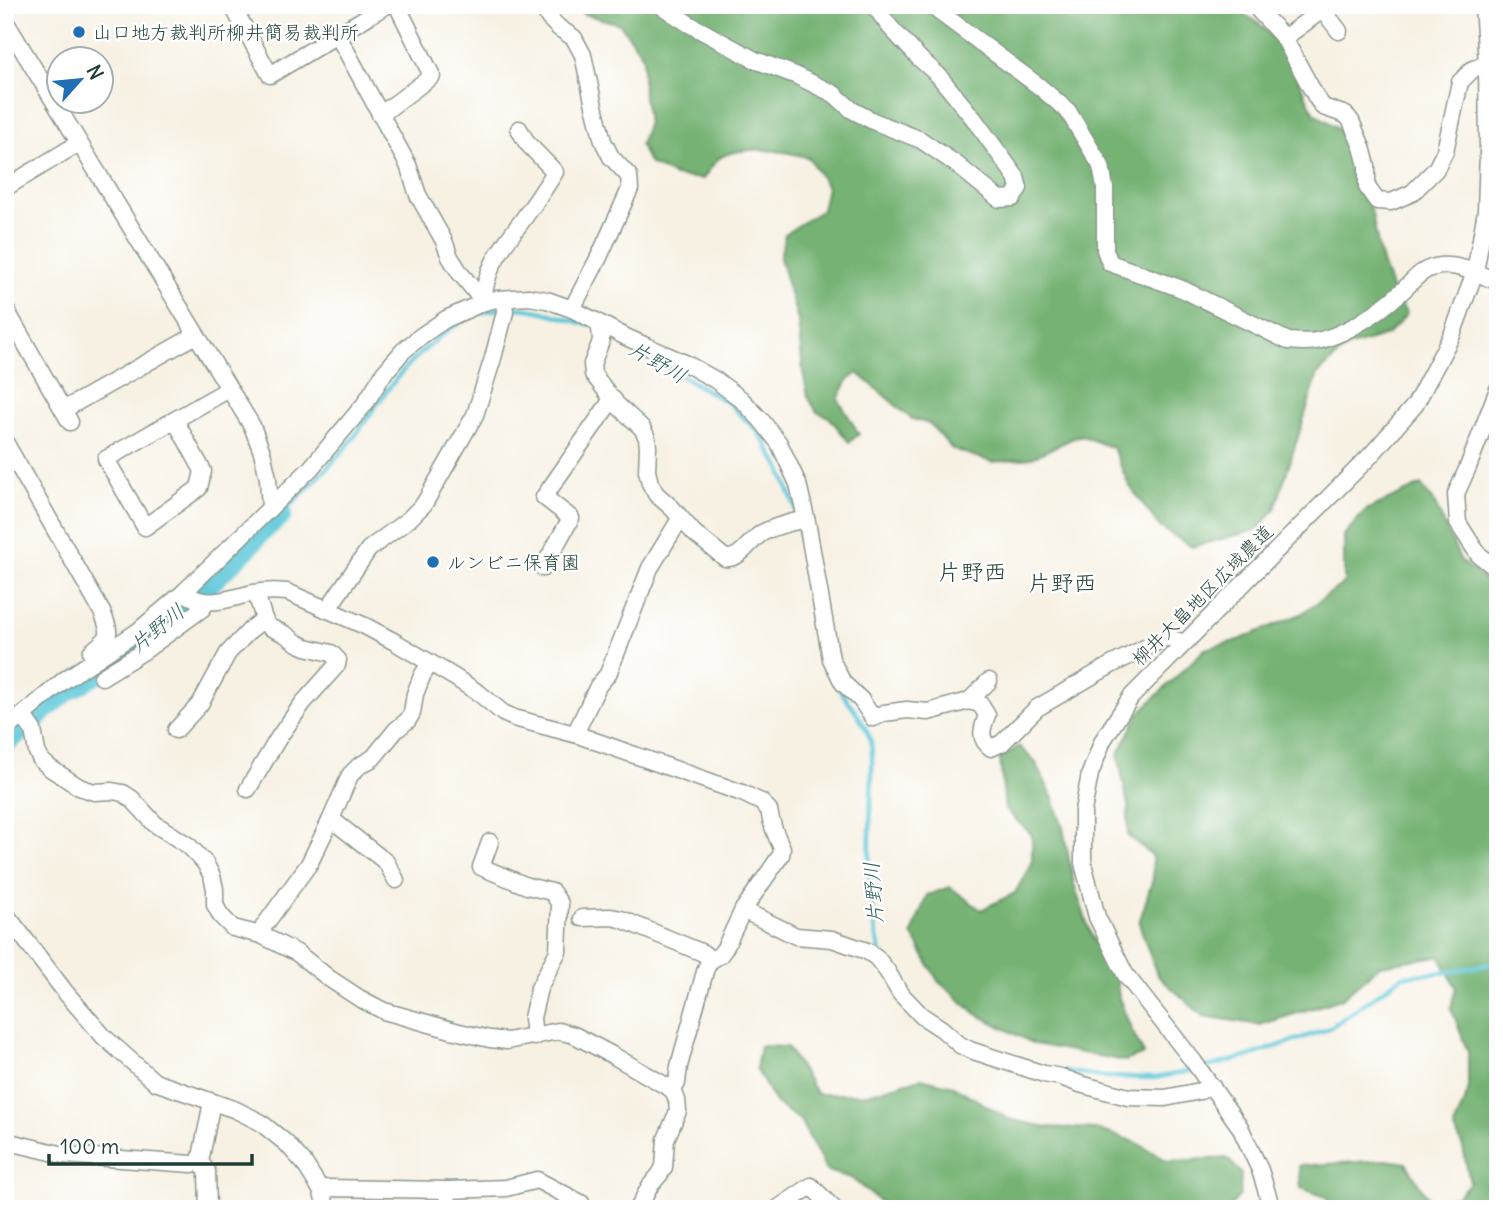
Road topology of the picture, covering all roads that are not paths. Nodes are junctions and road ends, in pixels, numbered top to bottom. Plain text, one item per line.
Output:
1 (232, 5) edge
2 (387, 5) edge
3 (397, 5) edge
4 (542, 5) edge
5 (660, 5) edge
6 (877, 5) edge
7 (930, 5) edge
8 (1254, 5) edge
9 (1483, 5) edge
10 (1320, 8) edge
11 (5, 21) edge
12 (1339, 31) dead end
13 (337, 34) junction
14 (1283, 38) junction
15 (1487, 64) junction
16 (380, 116) junction
17 (519, 129) dead end
18 (79, 143) junction
19 (5, 188) edge
20 (1475, 272) junction
21 (1498, 282) edge
22 (484, 302) junction
23 (504, 304) junction
24 (5, 308) edge
25 (572, 309) junction
26 (596, 321) junction
27 (196, 335) junction
28 (229, 389) junction
29 (1498, 389) edge
30 (614, 400) junction
31 (174, 420) junction
32 (5, 442) edge
33 (270, 508) junction
34 (680, 519) junction
35 (802, 520) junction
36 (543, 568) dead end
37 (1498, 570) edge
38 (256, 593) junction
39 (194, 598) junction
40 (327, 610) junction
41 (264, 619) junction
42 (1184, 643) junction
43 (430, 663) junction
44 (73, 674) junction
45 (102, 677) dead end
46 (989, 681) dead end
47 (969, 701) junction
48 (28, 722) junction
49 (5, 730) edge
50 (176, 730) dead end
51 (575, 734) junction
52 (248, 789) dead end
53 (331, 818) junction
54 (490, 842) dead end
55 (396, 880) dead end
56 (743, 910) junction
57 (5, 912) edge
58 (582, 918) dead end
59 (261, 935) junction
60 (711, 960) junction
61 (534, 1037) junction
62 (1208, 1081) junction
63 (673, 1090) junction
64 (212, 1102) junction
65 (5, 1141) edge
66 (200, 1162) junction
67 (321, 1190) junction
68 (448, 1190) junction
69 (208, 1209) edge
70 (327, 1209) edge
71 (447, 1209) edge
72 (581, 1209) edge
73 (638, 1209) edge
74 (777, 1209) edge
75 (834, 1209) edge
76 (1272, 1209) edge

1 - 13 street
2 - 13 street
3 - 16 street
4 - 25 street
5 - 6 street
7 - 20 street
8 - 14 street
9 - 15 street, 柳井大畠地区広域農道
10 - 12 street
10 - 14 street
11 - 18 street
13 - 16 street
14 - 15 street
15 - 20 street, 柳井大畠地区広域農道
16 - 22 street
17 - 22 street
18 - 19 street
18 - 27 street
20 - 21 street
20 - 42 street, 柳井大畠地区広域農道
22 - 23 street
22 - 33 street
23 - 25 street
23 - 40 street
24 - 27 street
25 - 26 street
26 - 30 street
26 - 35 street
27 - 28 street
28 - 31 street
28 - 33 street
29 - 37 street
30 - 34 street
30 - 36 street
31 - 31 street
32 - 44 street
33 - 39 street
34 - 35 street
34 - 51 street
35 - 47 street
38 - 39 street
38 - 40 street
38 - 41 street
39 - 44 street
39 - 45 street
40 - 43 street
41 - 50 street
41 - 52 street
42 - 47 street
42 - 62 street, 柳井大畠地区広域農道
43 - 51 street
43 - 53 street
44 - 48 street
46 - 47 street
48 - 49 street
48 - 59 street
51 - 56 street
53 - 55 street
53 - 59 street
54 - 61 street
56 - 60 street
56 - 62 street
57 - 64 street
58 - 60 street
59 - 61 street
60 - 63 street
61 - 63 street
62 - 76 street, 柳井大畠地区広域農道
63 - 73 street
64 - 66 street
64 - 67 street
65 - 66 street
66 - 69 street
67 - 68 street
67 - 70 street
68 - 71 street
68 - 72 street
74 - 75 street

